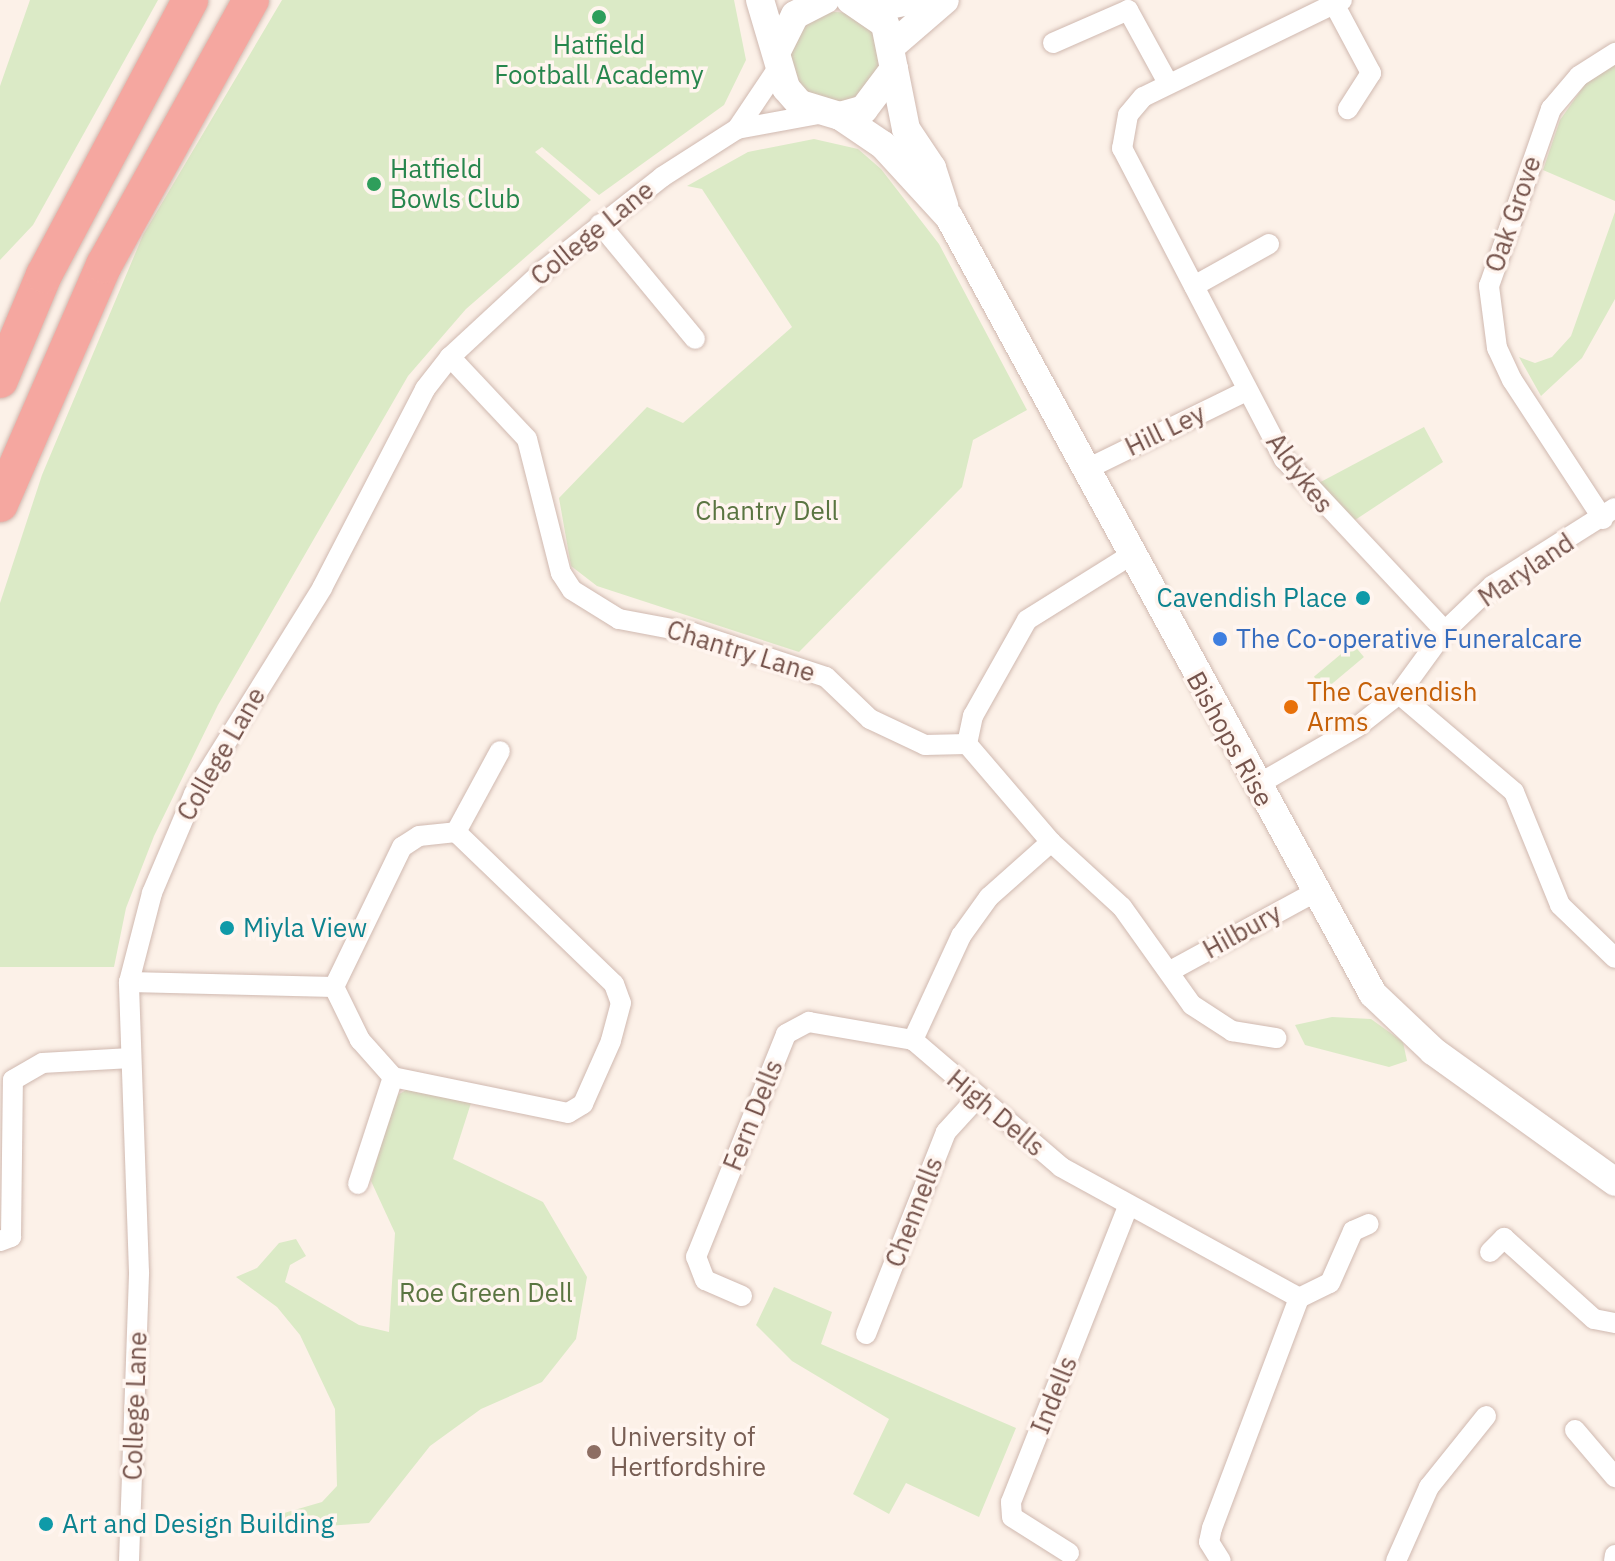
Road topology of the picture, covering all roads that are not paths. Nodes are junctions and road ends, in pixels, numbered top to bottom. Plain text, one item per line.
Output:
1 (188, 0) edge
2 (251, 0) edge
3 (760, 0) edge
4 (825, 0) edge
5 (913, 0) edge
6 (945, 0) edge
7 (1336, 1) edge
8 (860, 4) edge
9 (1053, 43) dead end
10 (1615, 53) edge
11 (894, 57) junction
12 (778, 59) junction
13 (1168, 83) junction
14 (1348, 109) dead end
15 (830, 115) junction
16 (737, 129) junction
17 (946, 212) junction
18 (600, 224) junction
19 (1269, 244) dead end
20 (1194, 286) junction
21 (0, 326) edge
22 (695, 339) dead end
23 (450, 357) junction
24 (0, 380) edge
25 (1246, 391) junction
26 (1085, 470) junction
27 (0, 504) edge
28 (1609, 514) edge
29 (1131, 555) junction
30 (1445, 631) junction
31 (1399, 694) junction
32 (967, 744) junction
33 (500, 751) dead end
34 (1257, 785) junction
35 (456, 832) junction
36 (1051, 842) junction
37 (1313, 893) junction
38 (1615, 958) edge
39 (1172, 970) junction
40 (129, 982) junction
41 (334, 987) junction
42 (1276, 1038) dead end
43 (913, 1040) junction
44 (130, 1058) junction
45 (393, 1077) junction
46 (977, 1098) junction
47 (1615, 1182) edge
48 (358, 1184) dead end
49 (1127, 1209) junction
50 (1369, 1224) dead end
51 (0, 1241) edge
52 (1490, 1252) dead end
53 (742, 1296) dead end
54 (1299, 1298) junction
55 (1615, 1323) edge
56 (866, 1334) dead end
57 (1486, 1416) dead end
58 (1575, 1430) dead end
59 (1615, 1477) edge
60 (1069, 1553) dead end
61 (1615, 1555) edge
62 (129, 1561) edge
63 (1221, 1561) edge
64 (1396, 1561) edge
65 (1614, 1561) edge

1 - 21 highway
1 - 24 highway
2 - 27 highway
3 - 12 street, Bishops Rise
4 - 12 street
5 - 8 street
6 - 11 street
7 - 13 street, Aldykes
7 - 14 street, Aldykes
8 - 11 street
9 - 13 street
10 - 28 street, Oak Grove
11 - 15 street
11 - 17 street, Bishops Rise
12 - 15 street, Bishops Rise
12 - 16 street, College Lane
13 - 20 street, Aldykes
15 - 16 street, College Lane
15 - 17 street, Bishops Rise
16 - 18 street, College Lane
17 - 26 street, Bishops Rise
18 - 22 street
18 - 23 street, College Lane
19 - 20 street
20 - 25 street, Aldykes
23 - 32 street, Chantry Lane
23 - 40 street, College Lane
25 - 26 street, Hill Ley
25 - 30 street, Aldykes
26 - 29 street, Bishops Rise
28 - 30 street, Maryland
29 - 32 street
29 - 34 street, Bishops Rise
30 - 31 street, Maryland
31 - 34 street, Maryland
31 - 38 street
32 - 36 street
33 - 35 street
34 - 37 street, Bishops Rise
35 - 41 street
35 - 45 street
36 - 39 street
36 - 43 street
37 - 39 street, Hilbury
37 - 47 street, Bishops Rise
39 - 42 street
40 - 41 street
40 - 44 street, College Lane
41 - 45 street
43 - 46 street, High Dells
43 - 53 street, Fern Dells
44 - 51 street
44 - 62 street, College Lane
45 - 48 street
46 - 49 street, High Dells
46 - 56 street, Chennells
49 - 54 street, High Dells
49 - 60 street, Indells
50 - 54 street
52 - 55 street
54 - 63 street
57 - 64 street
58 - 59 street
61 - 65 street

